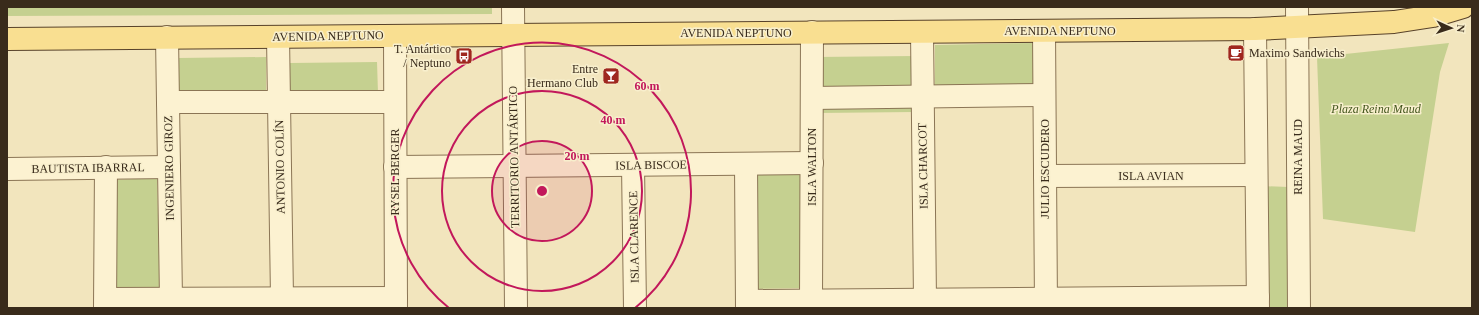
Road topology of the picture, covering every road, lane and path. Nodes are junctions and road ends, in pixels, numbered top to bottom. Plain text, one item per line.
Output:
1 (513, 7) edge
2 (1463, 7) edge
3 (1297, 16) edge
4 (1255, 29) junction
5 (1044, 31) junction
6 (812, 32) junction
7 (922, 32) junction
8 (513, 35) junction
9 (394, 36) junction
10 (278, 37) junction
11 (167, 38) junction
12 (7, 39) edge
13 (1044, 95) junction
14 (922, 96) junction
15 (812, 98) junction
16 (168, 102) junction
17 (279, 102) junction
18 (395, 102) junction
19 (812, 163) junction
20 (746, 164) junction
21 (633, 165) junction
22 (514, 166) junction
23 (169, 167) junction
24 (395, 167) junction
25 (106, 168) junction
26 (7, 169) edge
27 (1256, 175) junction
28 (1045, 176) junction
29 (282, 298) junction
30 (171, 299) junction
31 (925, 300) junction
32 (811, 301) junction
33 (396, 303) edge
34 (1258, 303) edge
35 (106, 304) edge
36 (1046, 304) edge
37 (747, 305) edge
38 (516, 308) edge
39 (635, 308) edge
40 (1299, 308) edge

1 - 8 street, TERRITORIO ANTÁRTICO
2 - 3 main road, AVENIDA NEPTUNO
3 - 4 main road, AVENIDA NEPTUNO
3 - 40 street, REINA MAUD
4 - 5 main road, AVENIDA NEPTUNO
4 - 27 street
5 - 7 main road, AVENIDA NEPTUNO
5 - 13 street, JULIO ESCUDERO
6 - 7 main road, AVENIDA NEPTUNO
6 - 8 main road, AVENIDA NEPTUNO
6 - 15 street, ISLA WALTON
7 - 14 street, ISLA CHARCOT
8 - 9 main road, AVENIDA NEPTUNO
8 - 22 street, TERRITORIO ANTÁRTICO
9 - 10 main road, AVENIDA NEPTUNO
9 - 18 street, RYSEL BERGER
10 - 11 main road, AVENIDA NEPTUNO
10 - 17 street, ANTONIO COLÍN
11 - 12 main road, AVENIDA NEPTUNO
11 - 16 street, INGENIERO GIROZ
13 - 14 street
13 - 28 street, JULIO ESCUDERO
14 - 15 street
14 - 31 street, ISLA CHARCOT
15 - 19 street, ISLA WALTON
16 - 17 street
16 - 23 street, INGENIERO GIROZ
17 - 18 street
17 - 29 street, ANTONIO COLÍN
18 - 24 street, RYSEL BERGER
19 - 20 street, ISLA BISCOE
19 - 32 street, ISLA WALTON
20 - 21 street, ISLA BISCOE
20 - 37 street
21 - 22 street, ISLA BISCOE
21 - 39 street, ISLA CLARENCE
22 - 24 street, ISLA BISCOE
22 - 38 street, TERRITORIO ANTÁRTICO
23 - 25 street, BAUTISTA IBARRAL
23 - 30 street, INGENIERO GIROZ
24 - 33 street, RYSEL BERGER
25 - 26 street, BAUTISTA IBARRAL
25 - 35 street
27 - 28 street, ISLA AVIAN
27 - 34 street
28 - 36 street, JULIO ESCUDERO
29 - 30 street
29 - 33 street
30 - 35 street
31 - 32 street
31 - 36 street
32 - 37 street
34 - 36 street

